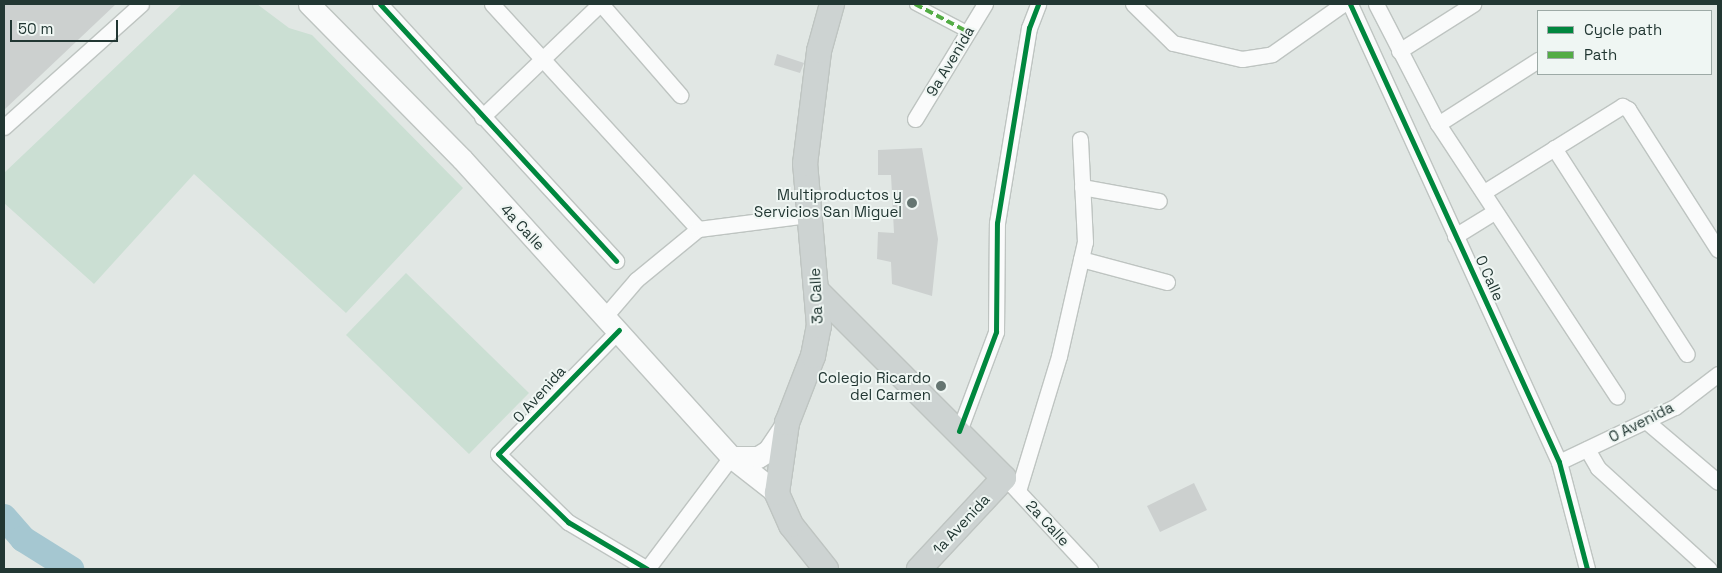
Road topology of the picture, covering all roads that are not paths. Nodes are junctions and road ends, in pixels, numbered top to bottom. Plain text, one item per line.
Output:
1 (141, 4) edge
2 (310, 4) edge
3 (380, 4) edge
4 (492, 4) edge
5 (601, 4) edge
6 (832, 4) edge
7 (916, 4) edge
8 (985, 4) edge
9 (1038, 4) edge
10 (1133, 4) edge
11 (1343, 4) edge
12 (1350, 4) edge
13 (1376, 4) edge
14 (1473, 4) edge
15 (968, 32) junction
16 (1399, 51) junction
17 (544, 60) junction
18 (1537, 61) edge
19 (680, 95) dead end
20 (482, 117) junction
21 (915, 119) dead end
22 (1438, 124) junction
23 (4, 127) edge
24 (1080, 139) dead end
25 (1554, 148) junction
26 (1082, 187) junction
27 (1484, 192) junction
28 (1159, 201) dead end
29 (1494, 212) junction
30 (808, 215) junction
31 (698, 229) junction
32 (1455, 236) junction
33 (1718, 250) edge
34 (1080, 259) junction
35 (616, 261) dead end
36 (1167, 282) dead end
37 (818, 292) junction
38 (612, 323) junction
39 (1687, 354) dead end
40 (1718, 375) edge
41 (1617, 397) dead end
42 (1646, 421) junction
43 (787, 423) junction
44 (960, 431) junction
45 (1587, 449) junction
46 (731, 457) junction
47 (1560, 462) junction
48 (1718, 482) edge
49 (1011, 484) junction
50 (777, 493) junction
51 (647, 569) edge
52 (826, 569) edge
53 (918, 569) edge
54 (1090, 569) edge
55 (1587, 569) edge
56 (1709, 569) edge

1 - 23 street
2 - 38 main road, 4a Calle
3 - 20 street
4 - 17 street
5 - 17 street
5 - 19 street
6 - 30 main road, 3a Calle
7 - 15 street
8 - 15 street, 9a Avenida
9 - 44 street
10 - 11 street
12 - 32 street, 0 Calle
13 - 16 street
14 - 16 street
15 - 21 street, 9a Avenida
16 - 22 street
17 - 20 street
17 - 31 street
18 - 22 street
20 - 35 street
22 - 27 street
24 - 26 street
25 - 27 street
25 - 33 street
25 - 39 street
26 - 28 street
26 - 34 street
27 - 29 street
29 - 32 street
29 - 41 street
30 - 31 street
30 - 37 main road, 3a Calle
31 - 38 street, 0 Avenida
32 - 47 street, 0 Calle
34 - 36 street
34 - 49 street
37 - 43 main road, 3a Calle
37 - 44 main road
38 - 46 main road, 4a Calle
38 - 51 street, 0 Avenida
40 - 42 street, 0 Avenida
42 - 45 street, 0 Avenida
42 - 48 street
43 - 46 main road
43 - 50 main road, 3a Calle
44 - 49 main road
45 - 47 street, 0 Avenida
45 - 56 street
46 - 50 main road, 4a Calle
46 - 51 street
47 - 55 street, 0 Calle
49 - 53 main road, 1a Avenida
49 - 54 street, 2a Calle
50 - 52 main road

